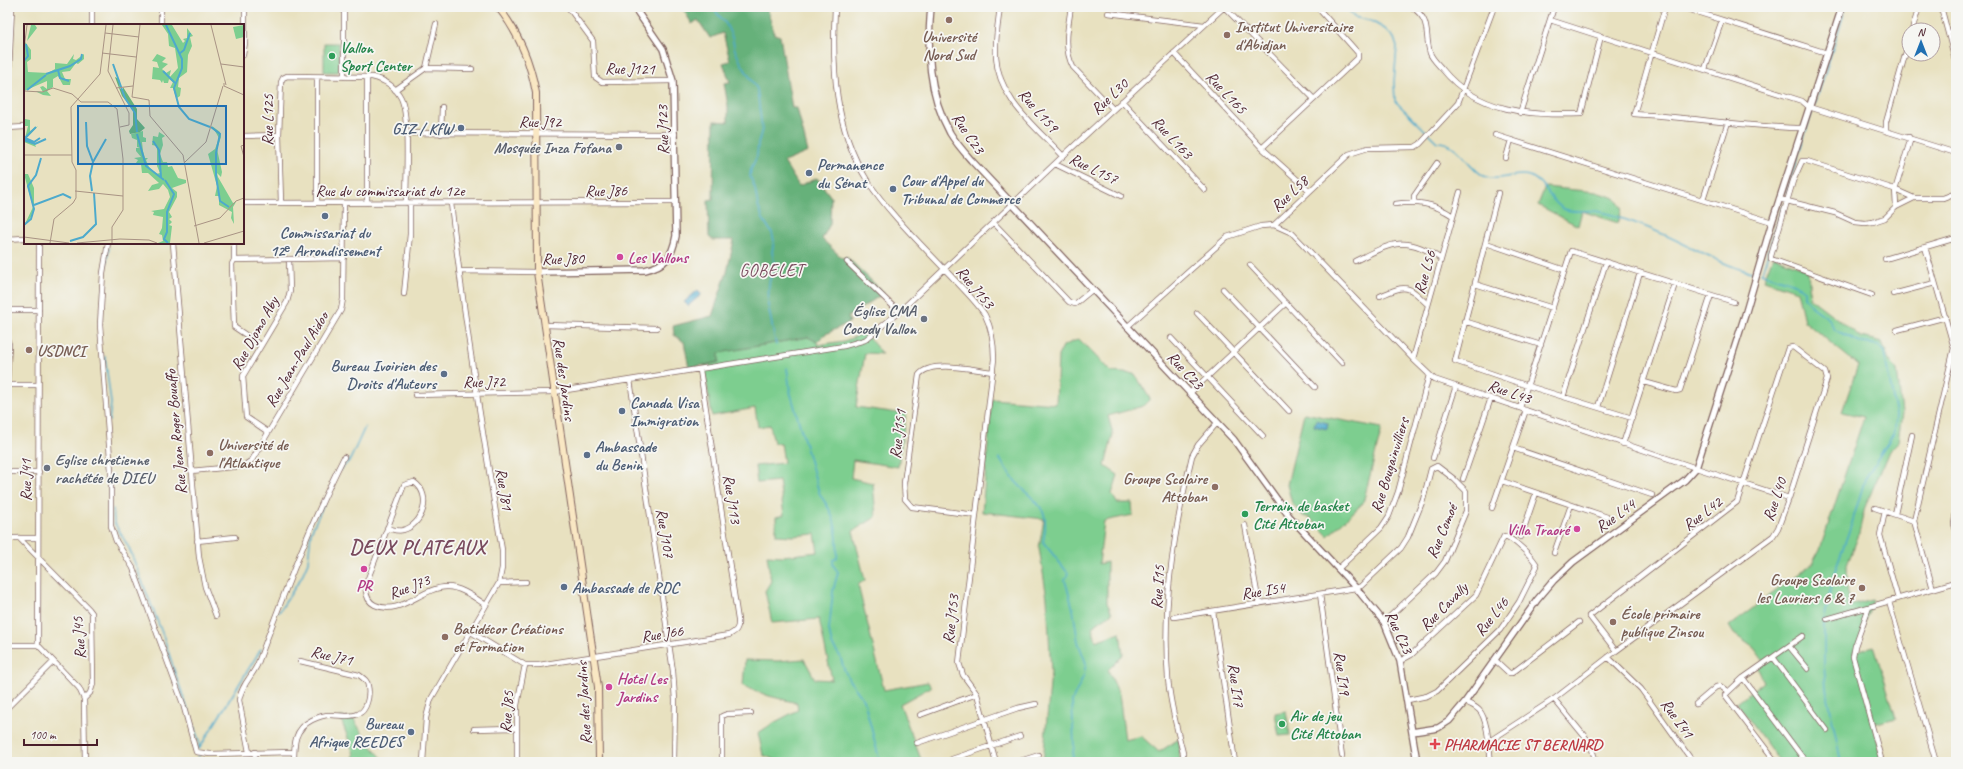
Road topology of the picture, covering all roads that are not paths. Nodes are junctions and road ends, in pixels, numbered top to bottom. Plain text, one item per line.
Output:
1 (12, 7) edge
2 (92, 7) edge
3 (161, 7) edge
4 (245, 7) edge
5 (344, 7) edge
6 (498, 7) edge
7 (568, 7) edge
8 (634, 7) edge
9 (835, 7) edge
10 (931, 7) edge
11 (1000, 7) edge
12 (1071, 7) edge
13 (1224, 7) edge
14 (1317, 7) edge
15 (1412, 7) edge
16 (1494, 7) edge
17 (1554, 7) edge
18 (1665, 7) edge
19 (1681, 7) edge
20 (1842, 7) edge
21 (1919, 7) edge
22 (1941, 7) edge
23 (1108, 13) dead end
24 (1550, 20) junction
25 (1722, 20) junction
26 (1914, 22) edge
27 (92, 24) edge
28 (161, 24) edge
29 (436, 24) dead end
30 (1204, 25) junction
31 (244, 31) edge
32 (1601, 36) junction
33 (1174, 53) junction
34 (1652, 53) junction
35 (1827, 53) junction
36 (1903, 62) edge
37 (1956, 63) edge
38 (426, 68) junction
39 (472, 69) dead end
40 (1705, 69) junction
41 (317, 77) junction
42 (344, 77) junction
43 (367, 77) junction
44 (673, 81) junction
45 (396, 90) junction
46 (1463, 90) junction
47 (1312, 98) junction
48 (1122, 101) junction
49 (442, 107) dead end
50 (1809, 107) junction
51 (1113, 109) junction
52 (1520, 113) junction
53 (7, 115) edge
54 (1728, 122) junction
55 (24, 127) edge
56 (7, 128) edge
57 (1802, 128) junction
58 (1886, 129) junction
59 (406, 134) junction
60 (441, 134) junction
61 (537, 134) junction
62 (675, 134) junction
63 (280, 135) junction
64 (1495, 135) dead end
65 (244, 136) edge
66 (1909, 137) junction
67 (1511, 140) junction
68 (1262, 148) junction
69 (1956, 153) edge
70 (1063, 156) junction
71 (1506, 158) dead end
72 (1437, 163) dead end
73 (1055, 164) junction
74 (1896, 189) junction
75 (1206, 190) dead end
76 (1310, 191) junction
77 (1460, 192) dead end
78 (1498, 193) dead end
79 (1956, 193) edge
80 (1121, 196) dead end
81 (1914, 198) junction
82 (1779, 199) junction
83 (1703, 200) junction
84 (1788, 201) junction
85 (676, 202) junction
86 (1414, 202) junction
87 (244, 203) edge
88 (281, 203) junction
89 (317, 203) junction
90 (344, 203) junction
91 (368, 203) junction
92 (408, 203) junction
93 (451, 203) junction
94 (537, 204) junction
95 (1012, 204) junction
96 (1395, 204) dead end
97 (1896, 207) junction
98 (1453, 216) junction
99 (993, 222) junction
100 (1772, 222) junction
101 (1274, 225) junction
102 (24, 238) edge
103 (1956, 238) edge
104 (7, 239) edge
105 (1486, 243) junction
106 (39, 244) edge
107 (108, 244) edge
108 (173, 244) edge
109 (234, 244) edge
110 (1925, 247) junction
111 (344, 258) junction
112 (289, 259) junction
113 (1441, 259) junction
114 (1885, 259) dead end
115 (234, 260) junction
116 (666, 260) joint
117 (1355, 260) dead end
118 (847, 262) dead end
119 (1606, 262) junction
120 (1250, 265) dead end
121 (944, 269) junction
122 (1565, 270) junction
123 (459, 271) junction
124 (536, 272) junction
125 (1640, 273) junction
126 (1935, 283) junction
127 (1475, 284) junction
128 (1675, 284) junction
129 (1223, 289) dead end
130 (1092, 290) junction
131 (404, 294) dead end
132 (1893, 294) dead end
133 (1711, 295) junction
134 (1872, 295) dead end
135 (1380, 296) dead end
136 (1734, 302) dead end
137 (1286, 303) junction
138 (1428, 305) junction
139 (1553, 308) junction
140 (7, 310) edge
141 (39, 310) junction
142 (899, 312) junction
143 (1197, 314) dead end
144 (1946, 316) junction
145 (1464, 321) junction
146 (544, 325) junction
147 (1127, 327) junction
148 (657, 328) dead end
149 (1260, 328) junction
150 (1898, 330) dead end
151 (1171, 338) dead end
152 (7, 340) edge
153 (261, 345) junction
154 (1541, 345) junction
155 (1790, 346) joint
156 (1955, 348) edge
157 (1234, 352) junction
158 (1413, 359) junction
159 (1342, 363) dead end
160 (700, 370) junction
161 (993, 372) junction
162 (1429, 375) junction
163 (1208, 376) junction
164 (630, 380) junction
165 (1644, 382) junction
166 (7, 385) edge
167 (38, 385) junction
168 (1456, 386) junction
169 (1528, 386) junction
170 (1315, 387) dead end
171 (554, 392) junction
172 (1190, 393) junction
173 (476, 394) junction
174 (415, 395) dead end
175 (1563, 397) junction
176 (1491, 398) junction
177 (1598, 407) junction
178 (1520, 408) junction
179 (1526, 410) junction
180 (1289, 411) dead end
181 (1632, 418) junction
182 (1217, 422) junction
183 (268, 432) junction
184 (1912, 435) dead end
185 (1263, 436) dead end
186 (1624, 444) junction
187 (1513, 448) junction
188 (344, 457) dead end
189 (1433, 458) dead end
190 (1696, 468) junction
191 (191, 471) junction
192 (7, 472) edge
193 (39, 472) junction
194 (1463, 479) dead end
195 (1502, 481) junction
196 (1744, 483) junction
197 (1536, 493) junction
198 (1652, 495) dead end
199 (1789, 498) junction
200 (1571, 505) junction
201 (1492, 508) dead end
202 (1875, 508) dead end
203 (1885, 511) junction
204 (1956, 512) edge
205 (1895, 514) junction
206 (976, 515) junction
207 (1610, 518) dead end
208 (1955, 519) edge
209 (1914, 521) junction
210 (1245, 524) dead end
211 (387, 528) junction
212 (1956, 530) edge
213 (235, 537) dead end
214 (1521, 537) dead end
215 (7, 538) edge
216 (19, 538) junction
217 (38, 538) junction
218 (197, 541) junction
219 (1522, 548) joint
220 (1554, 553) dead end
221 (38, 558) junction
222 (1338, 569) junction
223 (526, 582) dead end
224 (1956, 582) edge
225 (499, 583) junction
226 (1356, 588) junction
227 (1933, 589) junction
228 (1320, 594) junction
229 (1898, 599) junction
230 (1889, 602) junction
231 (1259, 604) junction
232 (486, 605) junction
233 (1869, 607) junction
234 (1213, 611) junction
235 (216, 616) dead end
236 (1174, 617) dead end
237 (1827, 619) dead end
238 (1384, 622) junction
239 (1579, 622) dead end
240 (471, 632) junction
241 (735, 632) joint
242 (1803, 636) dead end
243 (7, 645) edge
244 (38, 645) junction
245 (670, 645) junction
246 (1789, 646) junction
247 (1616, 651) junction
248 (594, 657) junction
249 (1608, 657) junction
250 (1773, 657) junction
251 (1495, 660) junction
252 (300, 661) dead end
253 (1400, 661) junction
254 (53, 662) junction
255 (526, 665) junction
256 (1808, 670) dead end
257 (1743, 678) junction
258 (1727, 692) junction
259 (977, 694) junction
260 (84, 699) junction
261 (1554, 699) junction
262 (1408, 700) junction
263 (1465, 702) junction
264 (1036, 704) dead end
265 (1696, 704) dead end
266 (7, 708) edge
267 (751, 713) dead end
268 (920, 715) dead end
269 (985, 720) junction
270 (517, 728) junction
271 (474, 729) dead end
272 (1827, 730) dead end
273 (1412, 732) junction
274 (1020, 736) dead end
275 (1488, 742) junction
276 (917, 743) dead end
277 (992, 746) junction
278 (249, 752) junction
279 (255, 752) junction
280 (294, 752) junction
281 (1039, 755) dead end
282 (1342, 756) dead end
283 (952, 759) dead end
284 (85, 762) edge
285 (255, 762) edge
286 (294, 762) edge
287 (423, 762) edge
288 (517, 762) edge
289 (599, 762) edge
290 (674, 762) edge
291 (722, 762) edge
292 (996, 762) edge
293 (1017, 762) edge
294 (1183, 762) edge
295 (1235, 762) edge
296 (1270, 762) edge
297 (1278, 762) edge
298 (1417, 762) edge
299 (1491, 762) edge
300 (1596, 762) edge
301 (1693, 762) edge
302 (1776, 762) edge
303 (1806, 762) edge
304 (1882, 762) edge
305 (1936, 762) edge

1 - 53 street
2 - 27 street
3 - 28 street
4 - 31 street
5 - 42 street
6 - 61 main road, Rue des Jardins
7 - 44 street, Rue J121
8 - 44 street, Rue J123
9 - 121 street, Rue J153
10 - 95 street, Rue C23
11 - 70 street, Rue L159
12 - 51 street
13 - 30 street, Rue L30
13 - 47 street
14 - 47 street
15 - 46 street
16 - 46 street
17 - 24 street
18 - 34 street
19 - 25 street
20 - 35 street, Rue L44
21 - 26 street
22 - 37 street
23 - 30 street
24 - 32 street
24 - 52 street
25 - 35 street
25 - 40 street
29 - 38 street
30 - 33 street, Rue L30
32 - 34 street
32 - 52 street
33 - 48 street, Rue L30
33 - 68 street, Rue L165
34 - 40 street
34 - 54 street
35 - 50 street, Rue L44
36 - 58 street
38 - 39 street
38 - 45 street
40 - 50 street
41 - 42 street, Rue L125
41 - 63 street, Rue L125
41 - 89 street
42 - 43 street, Rue L125
43 - 45 street, Rue L125
43 - 91 street
44 - 62 street, Rue J123
45 - 59 street
46 - 52 street
46 - 76 street, Rue L58
47 - 68 street
48 - 51 street, Rue L30
48 - 75 street, Rue L163
49 - 60 street
50 - 57 street, Rue L44
50 - 58 street
51 - 70 street, Rue L30
54 - 57 street
54 - 83 street
55 - 56 street
57 - 82 street, Rue L44
58 - 66 street
59 - 60 street, Rue J92
59 - 92 street
60 - 61 street, Rue J92
61 - 62 street, Rue J92
61 - 94 main road, Rue des Jardins
62 - 85 street, Rue J123
63 - 65 street
63 - 88 street, Rue L125
64 - 67 street
66 - 69 street
66 - 74 street
67 - 71 street
67 - 83 street
68 - 76 street, Rue L165
70 - 73 street, Rue L30
72 - 86 street
73 - 80 street, Rue L157
73 - 95 street, Rue L30
74 - 81 street
74 - 84 street
74 - 97 street
76 - 101 street, Rue L58
77 - 98 street, Rue L56
78 - 105 street
79 - 81 street
81 - 97 street
82 - 84 street
82 - 100 street, Rue L44
83 - 100 street
84 - 97 street
84 - 134 street
85 - 94 street, Rue J86
85 - 116 street, Rue J123
86 - 96 street
86 - 98 street
87 - 88 street, Rue du commissariat du 12e
88 - 89 street, Rue du commissariat du 12e
89 - 90 street, Rue du commissariat du 12e
90 - 91 street, Rue du commissariat du 12e
90 - 111 street, Rue Jean-Paul Aidoo
91 - 92 street, Rue du commissariat du 12e
92 - 93 street, Rue du commissariat du 12e
92 - 131 street
93 - 94 street, Rue du commissariat du 12e
93 - 123 street, Rue J81
94 - 124 main road, Rue des Jardins
95 - 99 street, Rue L30
95 - 130 street, Rue C23
98 - 113 street, Rue L56
99 - 121 street, Rue L30
99 - 130 street
100 - 190 street, Rue L44
101 - 147 street, Rue L58
101 - 158 street, Rue L43
102 - 104 street
103 - 110 street
105 - 122 street
105 - 127 street
106 - 141 street, Rue J41
107 - 278 street
108 - 191 street, Rue Jean Roger Bouaffo
109 - 115 street
110 - 114 street
110 - 126 street
111 - 112 street
111 - 183 street, Rue Jean-Paul Aidoo
112 - 115 street
112 - 153 street, Rue Djomo Aby
113 - 117 street
113 - 138 street, Rue L56
115 - 153 street
116 - 124 street, Rue J80
118 - 142 street
119 - 122 street
119 - 125 street
119 - 175 street
120 - 137 street
121 - 142 street, Rue L30
121 - 161 street, Rue J153
122 - 139 street
123 - 124 street, Rue J80
123 - 173 street, Rue J81
124 - 146 main road, Rue des Jardins
125 - 128 street
125 - 177 street
126 - 132 street
126 - 144 street
127 - 139 street
127 - 145 street
128 - 133 street
128 - 165 street
129 - 149 street
130 - 147 street, Rue C23
133 - 136 street
133 - 165 street
135 - 138 street
137 - 149 street
137 - 159 street
138 - 158 street, Rue L56
139 - 154 street
140 - 141 street
141 - 167 street, Rue J41
142 - 160 street, Rue J72
143 - 157 street
144 - 150 street
144 - 156 street
145 - 154 street
145 - 169 street
146 - 148 street
146 - 171 main road, Rue des Jardins
147 - 172 street, Rue C23
149 - 157 street
149 - 170 street
151 - 163 street
152 - 166 street
153 - 183 street, Rue Djomo Aby
154 - 169 street
155 - 196 street, Rue L42
155 - 199 street, Rue L40
156 - 209 street
157 - 163 street
157 - 180 street
158 - 162 street, Rue L43
160 - 164 street, Rue J72
160 - 241 street, Rue J113
161 - 206 street, Rue J153
161 - 206 street, Rue J151
162 - 168 street, Rue L43
162 - 222 street, Rue Bougainvilliers
163 - 172 street
163 - 185 street
164 - 171 street, Rue J72
164 - 245 street, Rue J107
165 - 181 street
166 - 167 street
167 - 193 street, Rue J41
168 - 176 street, Rue L43
168 - 189 street
169 - 175 street
169 - 178 street
171 - 173 street, Rue J72
171 - 248 main road, Rue des Jardins
172 - 182 street, Rue C23
173 - 174 street, Rue J72
173 - 225 street, Rue J81
175 - 177 street
176 - 178 street, Rue L43
176 - 194 street
177 - 181 street
178 - 179 street, Rue L43
179 - 186 street, Rue L43
179 - 187 street
181 - 186 street
182 - 222 street, Rue C23
182 - 294 street, Rue I15
183 - 191 street, Rue Jean-Paul Aidoo
184 - 205 street
186 - 190 street, Rue L43
187 - 195 street
187 - 198 street
188 - 278 street
190 - 196 street, Rue L43
190 - 251 street, Rue L44
191 - 218 street, Rue Jean Roger Bouaffo
192 - 193 street
193 - 217 street, Rue J41
195 - 197 street
195 - 201 street
196 - 199 street, Rue L43
196 - 247 street, Rue L42
197 - 200 street
197 - 214 street
199 - 247 street, Rue L40
200 - 207 street
200 - 220 street
202 - 203 street
203 - 205 street
203 - 229 street
204 - 208 street
205 - 209 street
206 - 259 street, Rue J153
208 - 212 street
209 - 227 street
210 - 231 street
211 - 211 street, Rue J73
211 - 232 street, Rue J73
213 - 218 street
215 - 216 street
216 - 217 street
216 - 221 street, Rue J45
217 - 221 street, Rue J41
218 - 235 street, Rue Jean Roger Bouaffo
219 - 253 street, Rue Cavally
219 - 262 street, Rue L46
221 - 244 street, Rue J41
221 - 260 street, Rue J45
222 - 226 street, Rue C23
223 - 225 street
224 - 227 street
225 - 232 street, Rue J81
226 - 228 street, Rue I54
226 - 238 street, Rue C23
226 - 238 street, Rue Comoé
227 - 229 street
228 - 231 street, Rue I54
228 - 282 street, Rue I19
229 - 230 street
230 - 233 street
230 - 305 street
231 - 234 street, Rue I54
232 - 240 street, Rue J81
233 - 237 street
233 - 304 street
234 - 236 street, Rue I54
234 - 295 street, Rue I17
238 - 253 street, Rue C23
239 - 251 street
240 - 255 street
240 - 287 street, Rue J81
241 - 245 street, Rue J66
242 - 246 street
243 - 244 street
244 - 254 street
245 - 248 street, Rue J66
245 - 290 street, Rue J107
246 - 250 street
246 - 256 street
247 - 249 street, Rue L40
248 - 255 street, Rue J66
248 - 289 main road, Rue des Jardins
249 - 261 street, Rue L40
249 - 301 street, Rue I41
250 - 257 street
250 - 272 street
251 - 263 street, Rue L44
252 - 280 street, Rue J71
253 - 262 street, Rue C23
254 - 260 street
254 - 266 street
255 - 270 street, Rue J85
257 - 258 street
257 - 303 street
258 - 265 street
258 - 302 street
259 - 268 street
259 - 269 street
260 - 284 street, Rue J45
261 - 275 street, Rue L40
261 - 300 street
262 - 273 street, Rue C23
263 - 273 street, Rue L44
263 - 275 street
264 - 269 street
267 - 291 street
269 - 276 street
269 - 277 street
270 - 271 street
270 - 288 street, Rue J85
273 - 298 street, Rue C23
274 - 277 street
275 - 299 street
277 - 283 street
277 - 292 street
278 - 279 street
279 - 280 street
279 - 285 street
280 - 286 street, Rue J71
281 - 293 street
296 - 297 street

